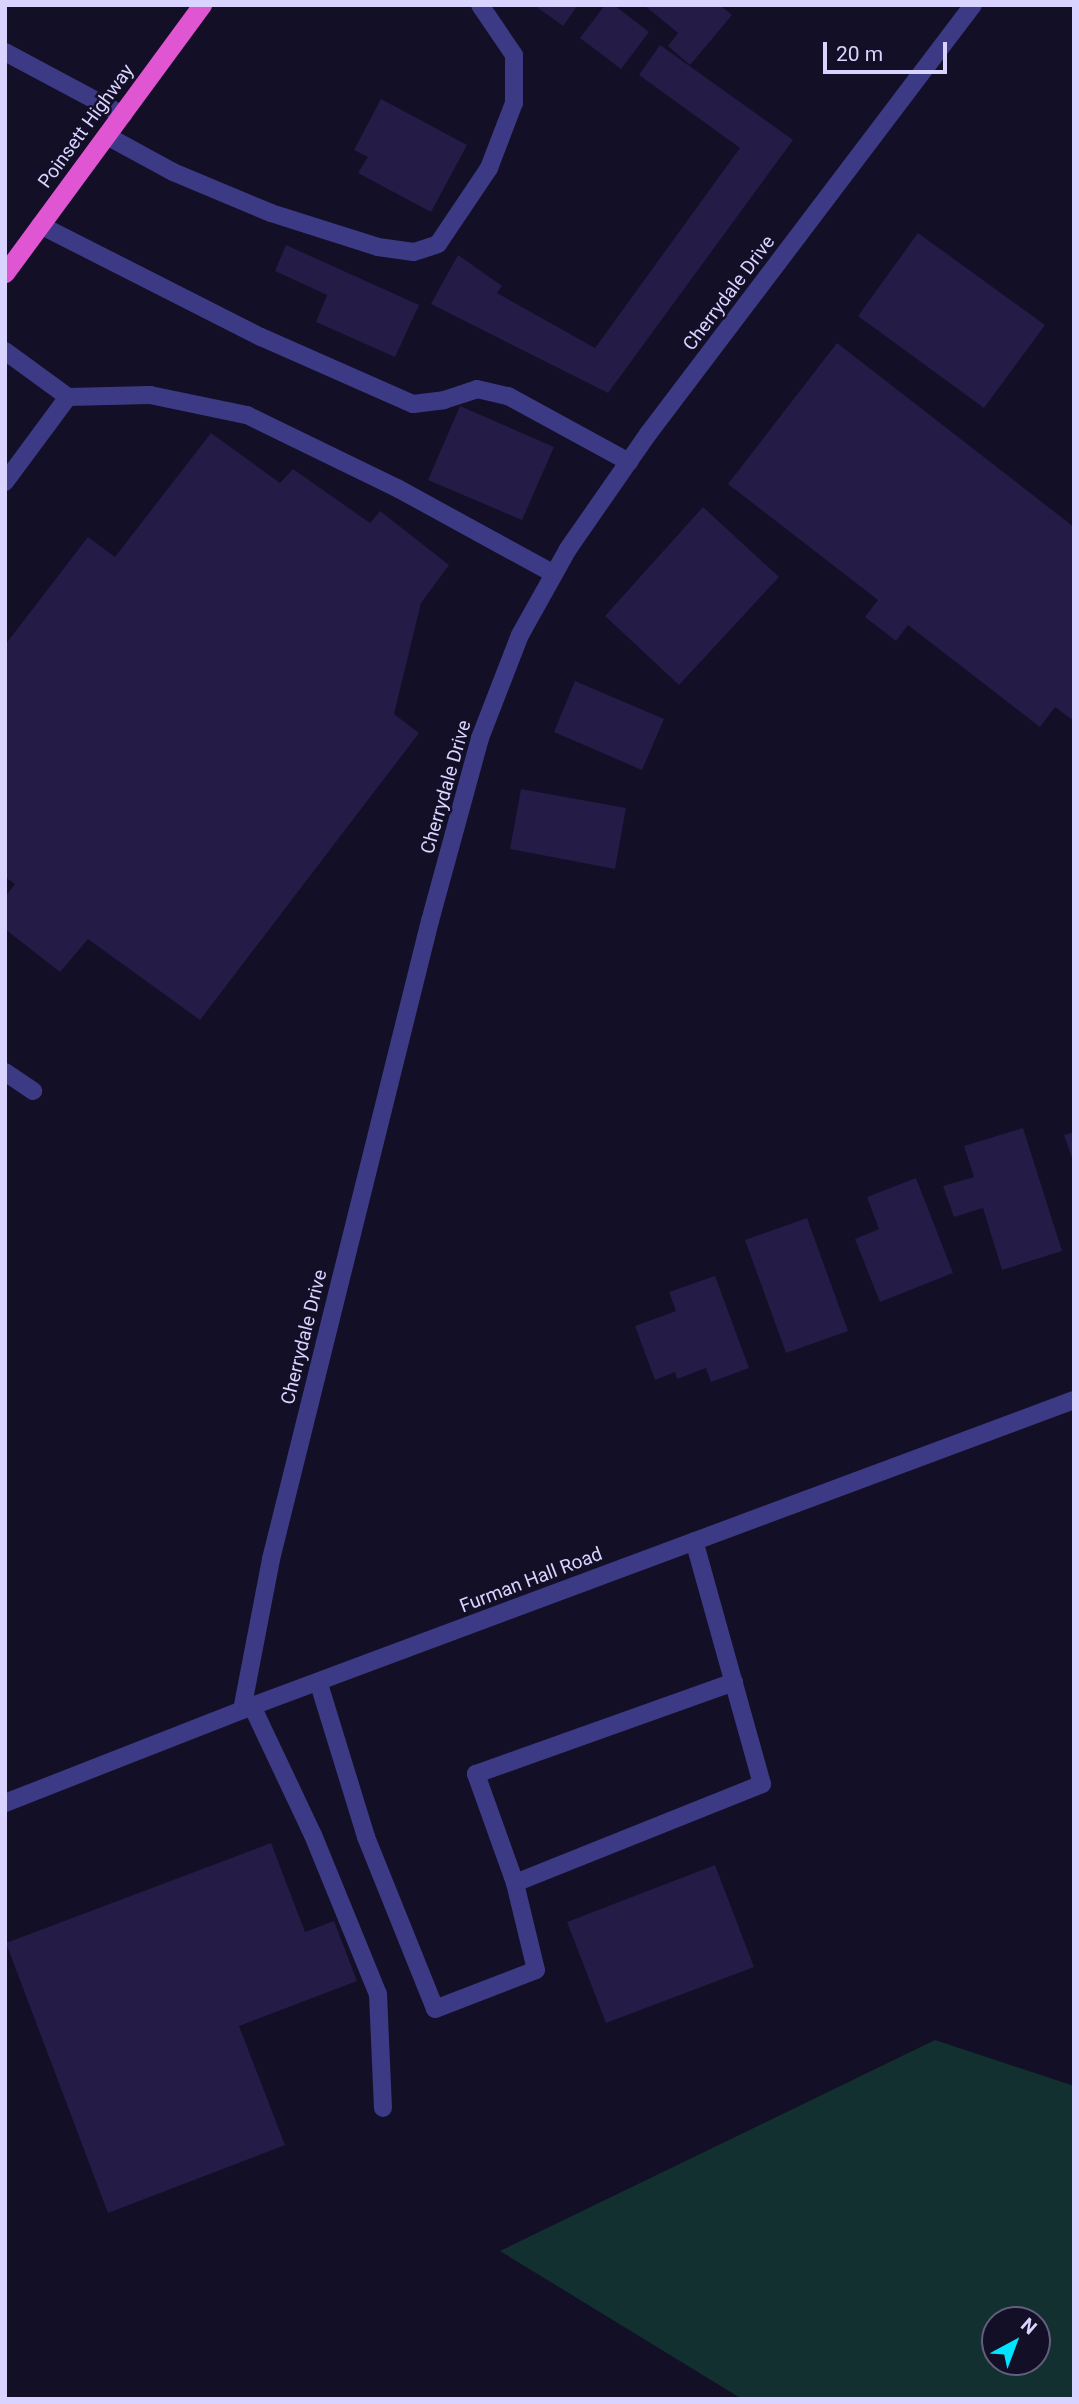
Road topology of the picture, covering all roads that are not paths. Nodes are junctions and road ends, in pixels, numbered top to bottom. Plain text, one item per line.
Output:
1 (202, 5) edge
2 (480, 5) edge
3 (973, 5) edge
4 (5, 52) edge
5 (123, 114) junction
6 (107, 136) junction
7 (40, 225) junction
8 (5, 273) edge
9 (5, 351) edge
10 (68, 397) junction
11 (629, 462) junction
12 (5, 482) edge
13 (554, 575) junction
14 (5, 1072) edge
15 (33, 1091) dead end
16 (1074, 1400) edge
17 (694, 1541) junction
18 (734, 1682) junction
19 (318, 1684) junction
20 (247, 1708) junction
21 (5, 1803) edge
22 (515, 1883) junction
23 (383, 2108) dead end

1 - 5 highway, Poinsett Highway
2 - 6 street
3 - 11 street, Cherrydale Drive
4 - 5 street
5 - 6 highway, Poinsett Highway
6 - 7 highway, Poinsett Highway
7 - 8 highway, Poinsett Highway
7 - 11 street
9 - 10 street
10 - 12 street
10 - 13 street
11 - 13 street, Cherrydale Drive
13 - 20 street, Cherrydale Drive
14 - 15 street
16 - 17 street, Furman Hall Road
17 - 18 street
17 - 19 street, Furman Hall Road
18 - 22 street
18 - 22 street
19 - 20 street, Furman Hall Road
19 - 22 street
20 - 21 street, Furman Hall Road
20 - 23 street

